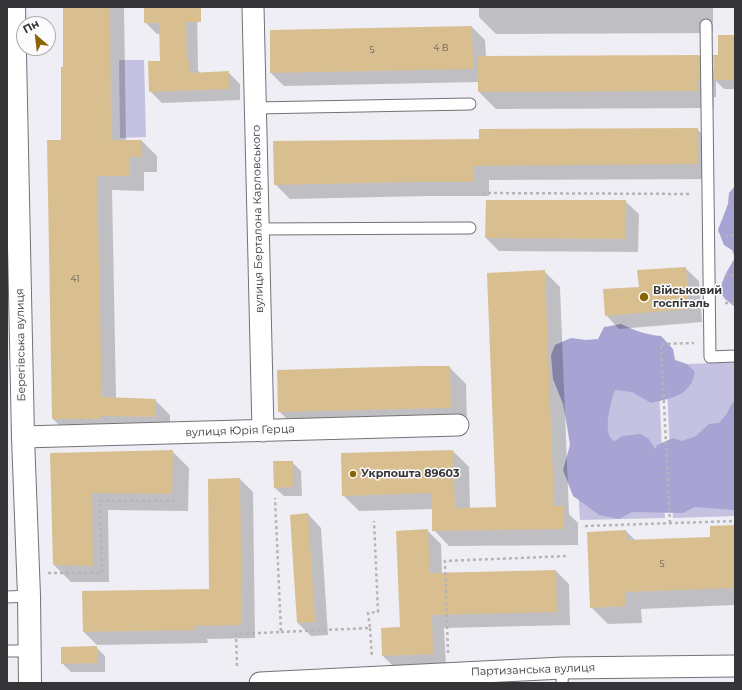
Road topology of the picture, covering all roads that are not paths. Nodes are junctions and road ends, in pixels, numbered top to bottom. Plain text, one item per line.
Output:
1 (14, 7) edge
2 (253, 7) edge
3 (706, 25) dead end
4 (470, 104) dead end
5 (255, 108) junction
6 (470, 228) dead end
7 (258, 229) junction
8 (735, 356) edge
9 (458, 425) dead end
10 (263, 431) junction
11 (23, 437) junction
12 (29, 596) junction
13 (7, 597) edge
14 (7, 651) edge
15 (30, 651) junction
16 (735, 666) edge
17 (562, 676) edge
18 (30, 683) edge
19 (260, 683) edge

1 - 11 main road, Берегівська вулиця
2 - 5 street, вулиця Берталона Карловського
3 - 8 lane
4 - 5 lane
5 - 7 street, вулиця Берталона Карловського
6 - 7 lane
7 - 10 street, вулиця Берталона Карловського
9 - 10 street, вулиця Юрія Герца
10 - 11 street, вулиця Юрія Герца
11 - 12 main road, Берегівська вулиця
12 - 13 lane
12 - 15 main road, Берегівська вулиця
14 - 15 lane
15 - 18 main road, Берегівська вулиця
16 - 17 street, Партизанська вулиця
17 - 19 street, Партизанська вулиця

